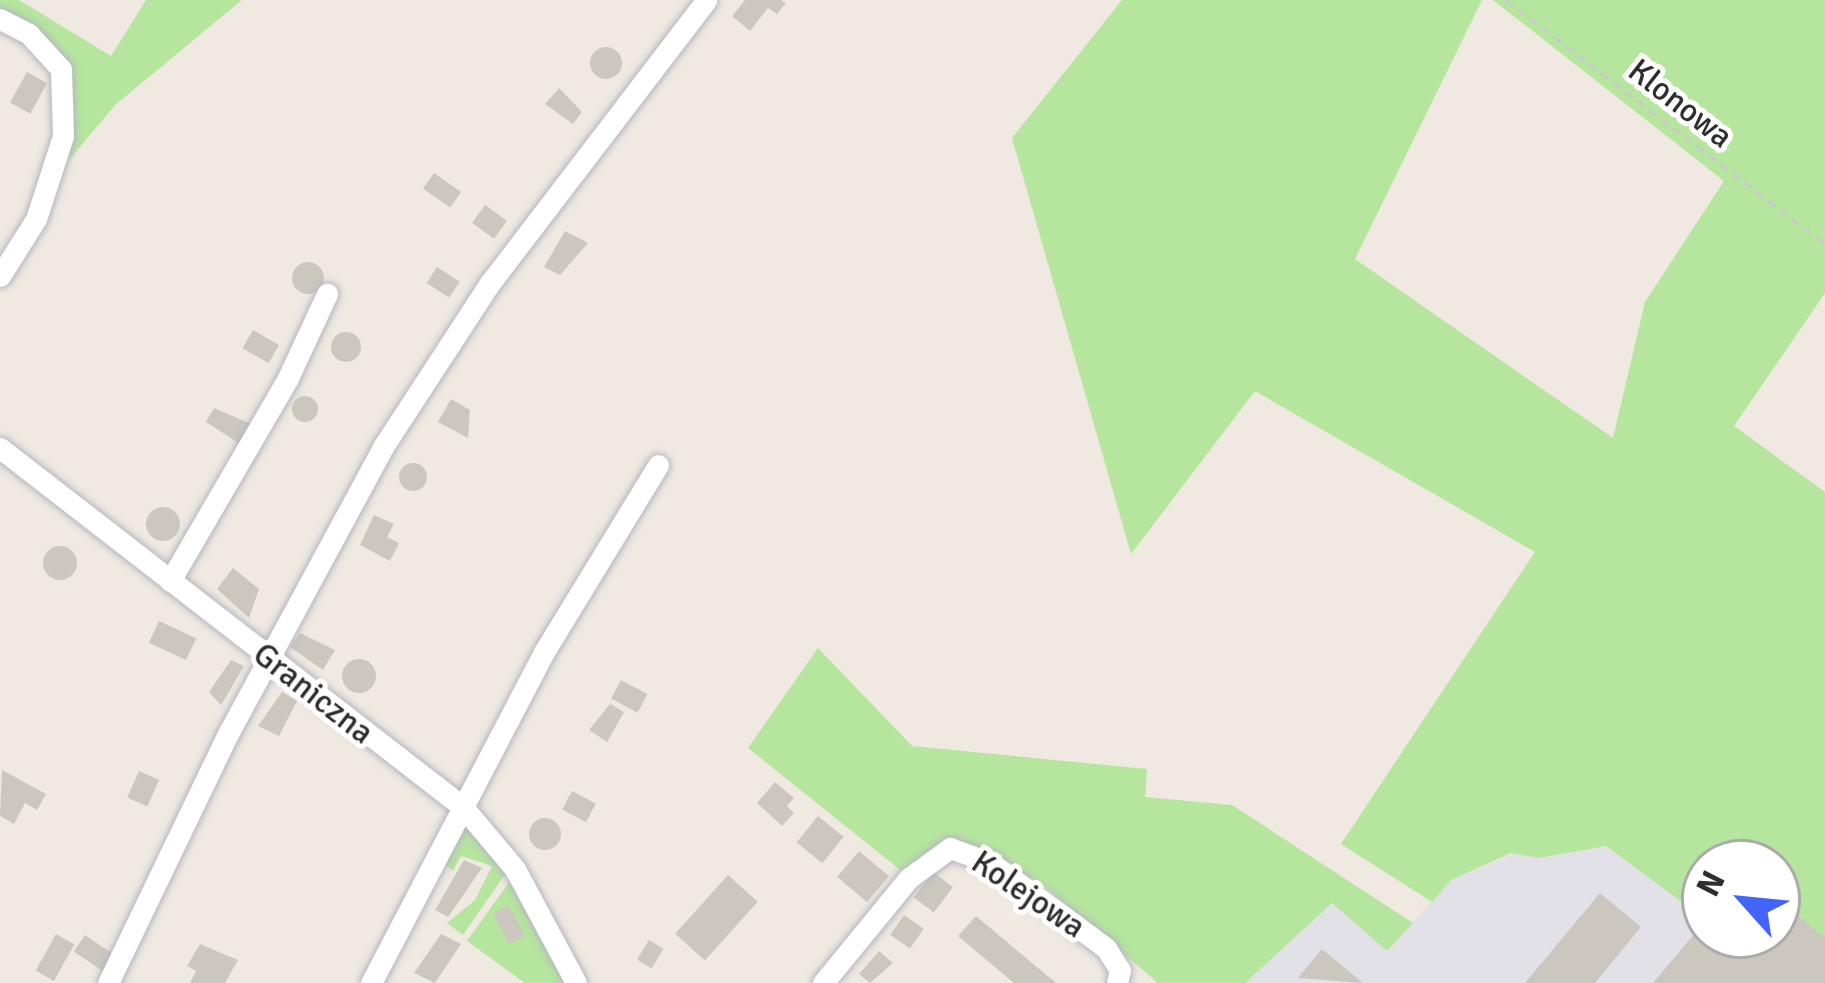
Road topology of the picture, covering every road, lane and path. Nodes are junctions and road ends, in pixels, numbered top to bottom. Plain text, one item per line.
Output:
1 (706, 0) edge
2 (1506, 0) edge
3 (0, 19) edge
4 (1825, 244) edge
5 (0, 276) edge
6 (327, 294) dead end
7 (0, 448) edge
8 (658, 465) dead end
9 (170, 581) junction
10 (268, 660) junction
11 (463, 807) junction
12 (373, 982) edge
13 (109, 983) edge
14 (576, 983) edge
15 (823, 983) edge
16 (1117, 983) edge

1 - 10 street
2 - 4 path, Klonowa
3 - 5 street
6 - 9 street
7 - 9 street, Graniczna
8 - 11 street
9 - 10 street, Graniczna
10 - 11 street, Graniczna
10 - 13 street
11 - 12 street
11 - 14 street, Graniczna
15 - 16 street, Kolejowa

